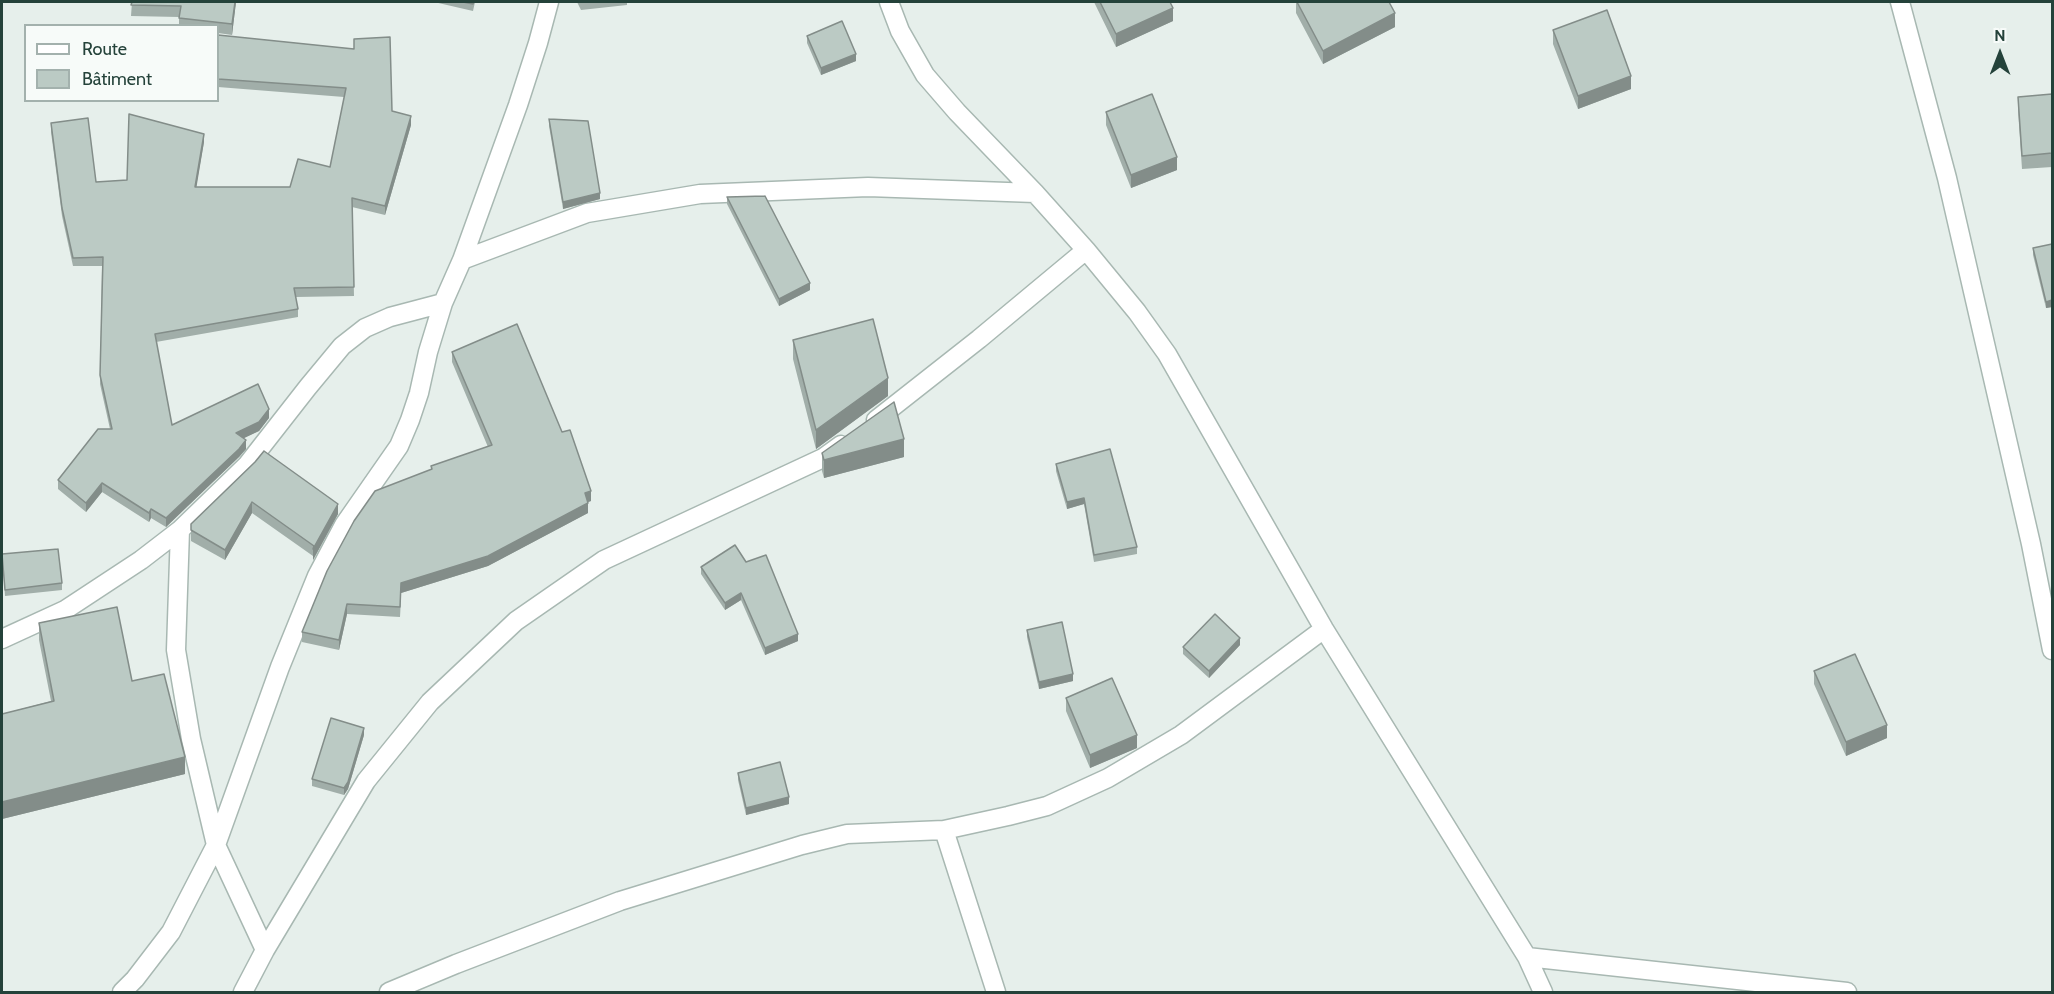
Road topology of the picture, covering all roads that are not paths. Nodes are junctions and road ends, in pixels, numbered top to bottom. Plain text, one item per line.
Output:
1 (549, 2) edge
2 (889, 2) edge
3 (1900, 2) edge
4 (1035, 193) junction
5 (1086, 250) junction
6 (462, 260) junction
7 (443, 303) junction
8 (180, 530) junction
9 (1324, 629) junction
10 (2, 639) edge
11 (2052, 650) edge
12 (944, 830) junction
13 (216, 845) junction
14 (265, 950) junction
15 (1527, 957) junction
16 (122, 993) edge
17 (243, 993) edge
18 (389, 993) edge
19 (996, 993) edge
20 (1543, 993) edge
21 (1847, 993) edge

1 - 6 street
2 - 4 street
3 - 11 street
4 - 5 street
4 - 6 street
5 - 9 street
5 - 14 street
6 - 7 street
7 - 8 street
7 - 13 street
8 - 10 street
8 - 13 street
9 - 12 street
9 - 15 street
12 - 18 street
12 - 19 street
13 - 14 street
13 - 16 street
14 - 17 street
15 - 20 street
15 - 21 street

